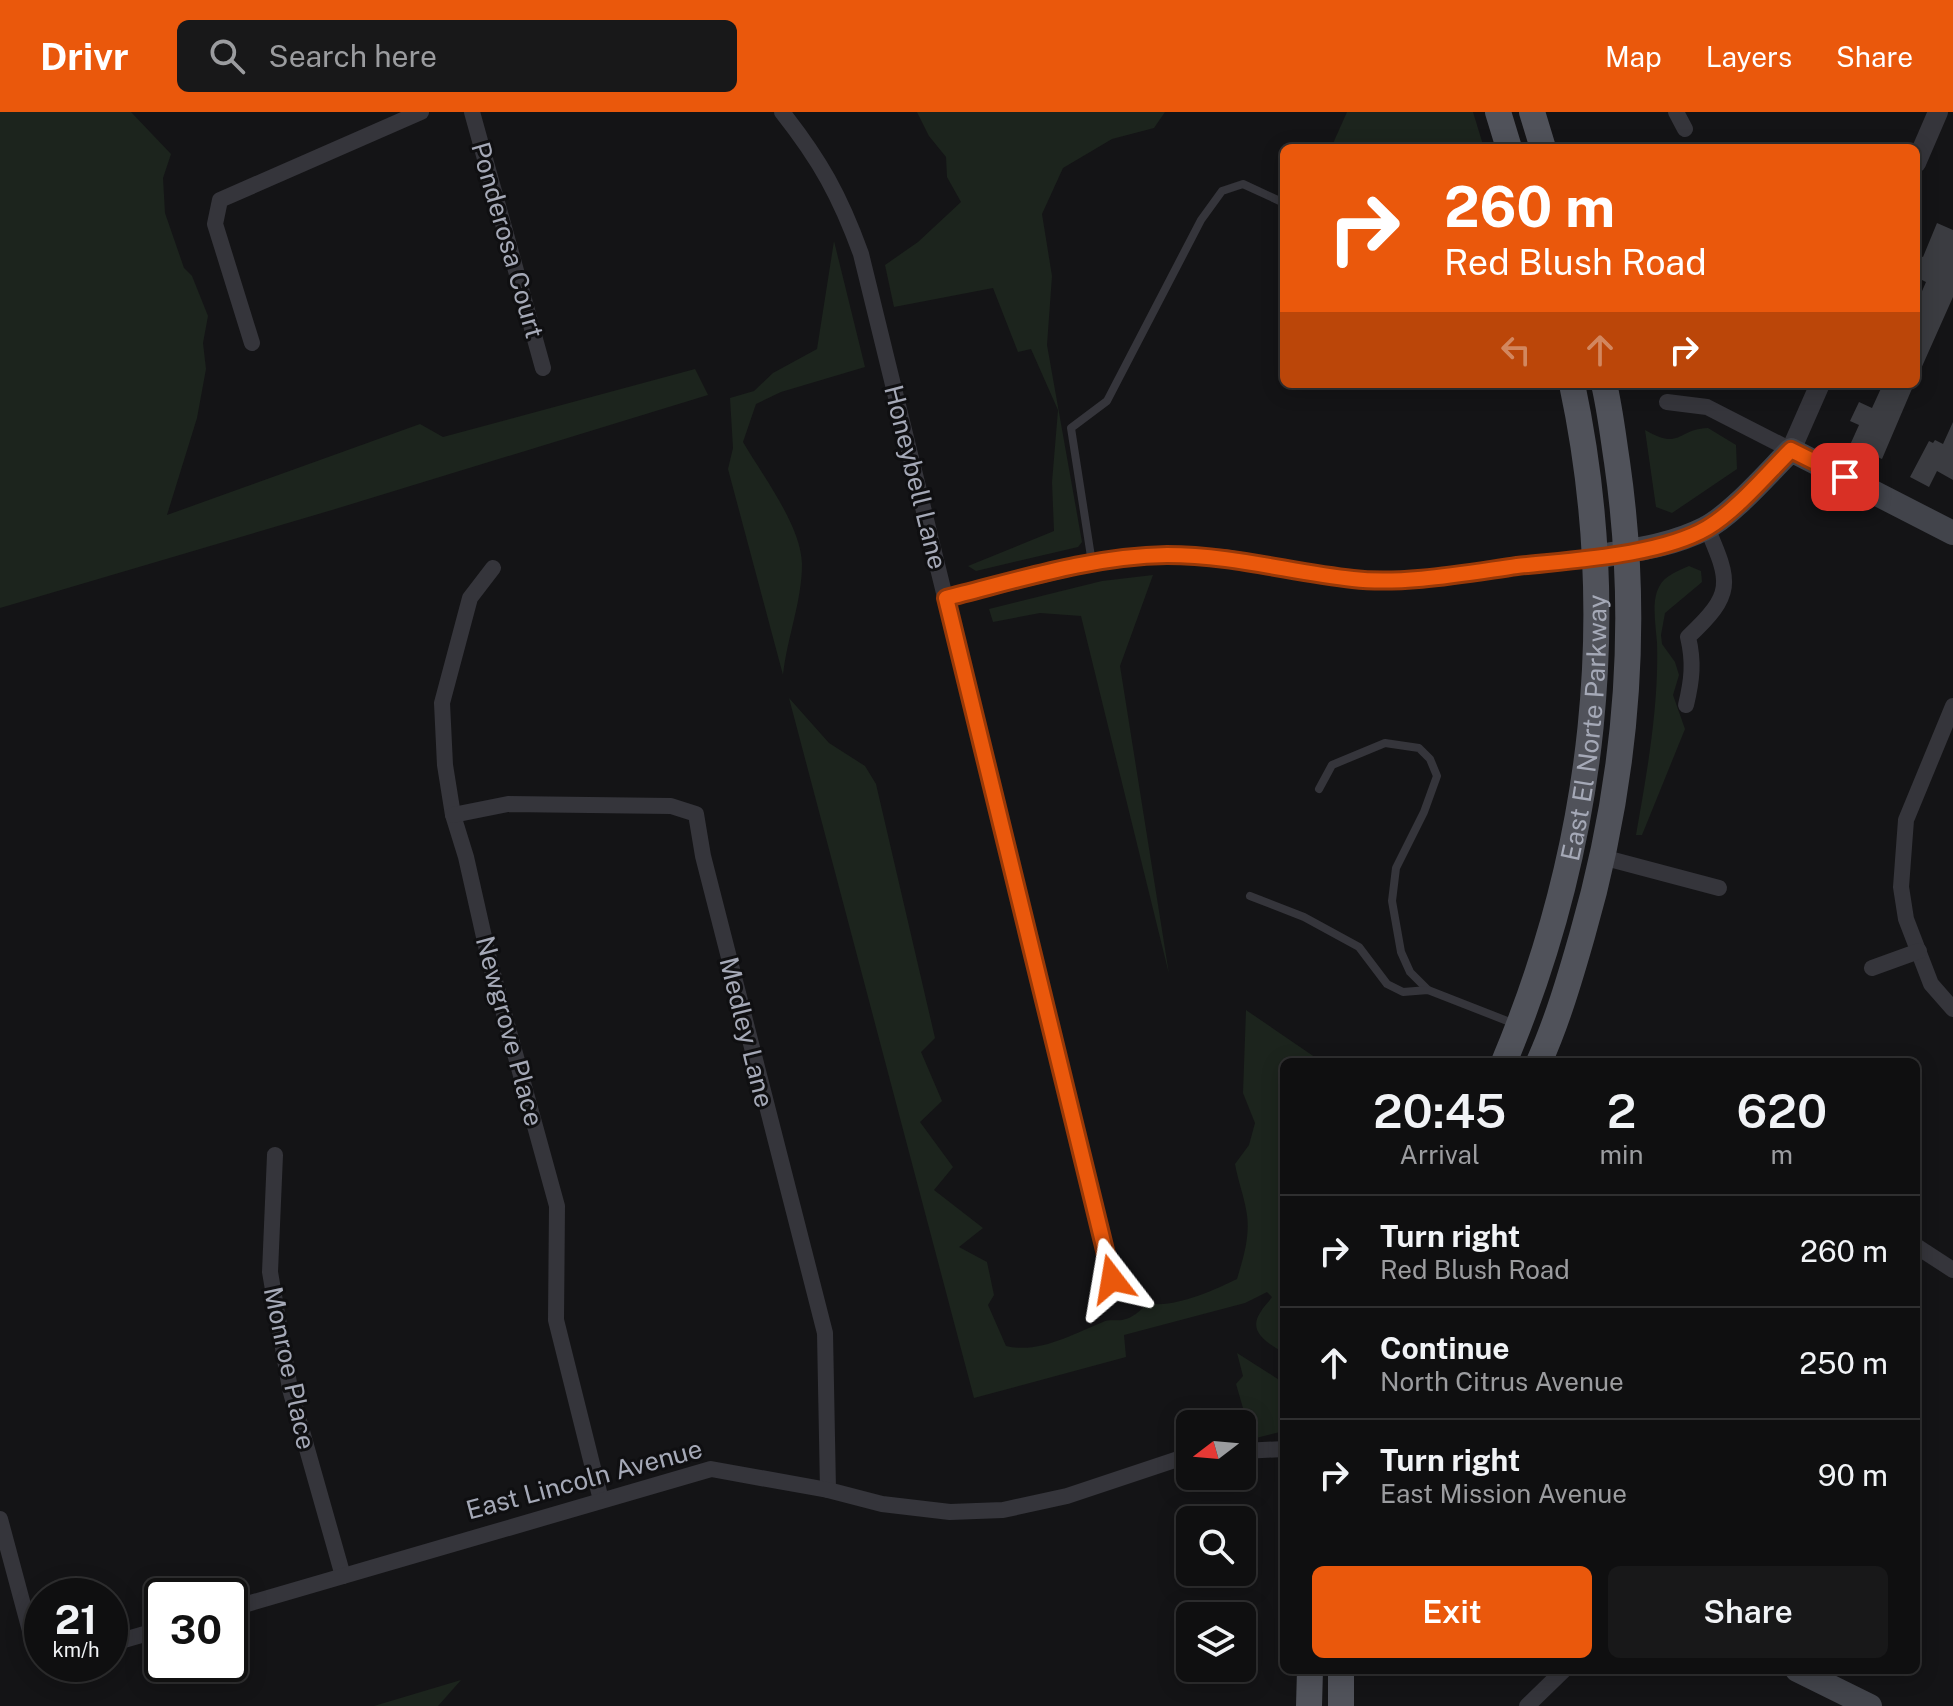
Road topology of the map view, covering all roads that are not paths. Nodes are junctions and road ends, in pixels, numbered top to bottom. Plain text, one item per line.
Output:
1 (421, 112) edge
2 (472, 112) edge
3 (782, 112) edge
4 (1498, 112) edge
5 (1532, 112) edge
6 (1676, 112) edge
7 (1938, 112) edge
8 (1685, 129) dead end
9 (1508, 144) edge
10 (1542, 144) edge
11 (1920, 154) edge
12 (1280, 201) edge
13 (252, 343) dead end
14 (543, 368) dead end
15 (1573, 388) edge
16 (1605, 388) edge
17 (1818, 388) edge
18 (1667, 402) dead end
19 (1791, 450) junction
20 (1707, 528) junction
21 (1953, 533) edge
22 (1626, 551) junction
23 (1596, 557) junction
24 (1092, 563) junction
25 (493, 568) dead end
26 (946, 598) junction
27 (1686, 705) dead end
28 (1953, 706) edge
29 (1319, 789) dead end
30 (453, 815) junction
31 (1602, 857) junction
32 (1719, 888) dead end
33 (1250, 896) dead end
34 (1919, 951) junction
35 (1872, 968) dead end
36 (1428, 990) junction
37 (1953, 1009) edge
38 (1519, 1026) junction
39 (1506, 1058) edge
40 (1547, 1058) edge
41 (275, 1155) dead end
42 (1920, 1251) edge
43 (1953, 1270) edge
44 (1112, 1279) dead end
45 (1280, 1449) edge
46 (1256, 1450) edge
47 (1176, 1460) edge
48 (828, 1490) junction
49 (601, 1500) junction
50 (0, 1519) edge
51 (343, 1576) junction
52 (248, 1604) edge
53 (24, 1608) edge
54 (1310, 1674) edge
55 (1341, 1674) edge
56 (1560, 1674) edge
57 (1805, 1674) edge
58 (1309, 1706) edge
59 (1341, 1706) edge
60 (1527, 1706) edge
61 (1870, 1706) edge

1 - 13 street
2 - 14 street, Ponderosa Court
3 - 26 street, Honeybell Lane
4 - 9 main road
5 - 10 main road
6 - 8 street
7 - 11 street
12 - 24 lane
15 - 23 main road, East El Norte Parkway
16 - 22 main road, East El Norte Parkway
17 - 19 street
18 - 19 street
19 - 20 main road
19 - 21 main road
20 - 22 main road
20 - 27 street
22 - 23 main road
22 - 31 main road, East El Norte Parkway
23 - 24 street
23 - 38 main road, East El Norte Parkway
24 - 26 street
25 - 30 street, Newgrove Place
26 - 44 street, Honeybell Lane
28 - 34 street
29 - 36 lane
30 - 48 street, Medley Lane
30 - 49 street, Newgrove Place
31 - 32 street
31 - 40 main road, East El Norte Parkway
33 - 36 lane
34 - 35 street
34 - 37 street
36 - 38 lane
38 - 39 main road, East El Norte Parkway
41 - 51 street, Monroe Place
42 - 43 street
45 - 46 street
47 - 48 street, East Lincoln Avenue
48 - 49 street, East Lincoln Avenue
49 - 51 street, East Lincoln Avenue
50 - 53 street
51 - 52 street, East Lincoln Avenue
54 - 58 main road
55 - 59 main road
56 - 60 street
57 - 61 main road

